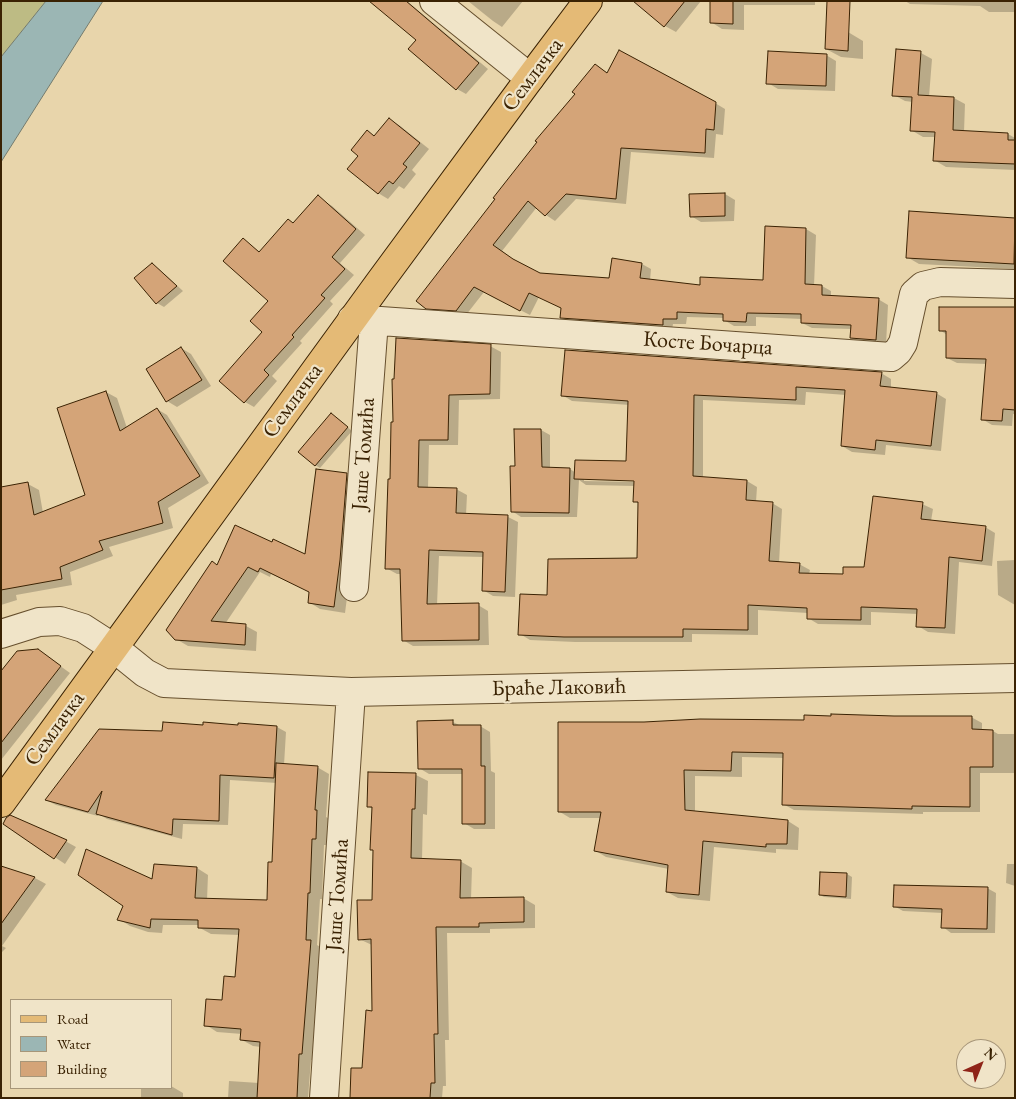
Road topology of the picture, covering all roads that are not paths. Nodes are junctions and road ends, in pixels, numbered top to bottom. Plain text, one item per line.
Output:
1 (434, 1) edge
2 (588, 1) edge
3 (530, 78) junction
4 (1015, 284) edge
5 (363, 320) junction
6 (354, 587) dead end
7 (1, 634) edge
8 (114, 648) junction
9 (1015, 678) edge
10 (351, 692) junction
11 (1, 803) edge
12 (324, 1098) edge

1 - 3 street
2 - 3 main road, Семлачка
3 - 5 main road, Семлачка
4 - 5 street, Косте Бочарца
5 - 6 street, Јаше Томића
5 - 8 main road, Семлачка
7 - 8 street, Браће Лаковић
8 - 10 street, Браће Лаковић
8 - 11 main road, Семлачка
9 - 10 street, Браће Лаковић
10 - 12 street, Јаше Томића

